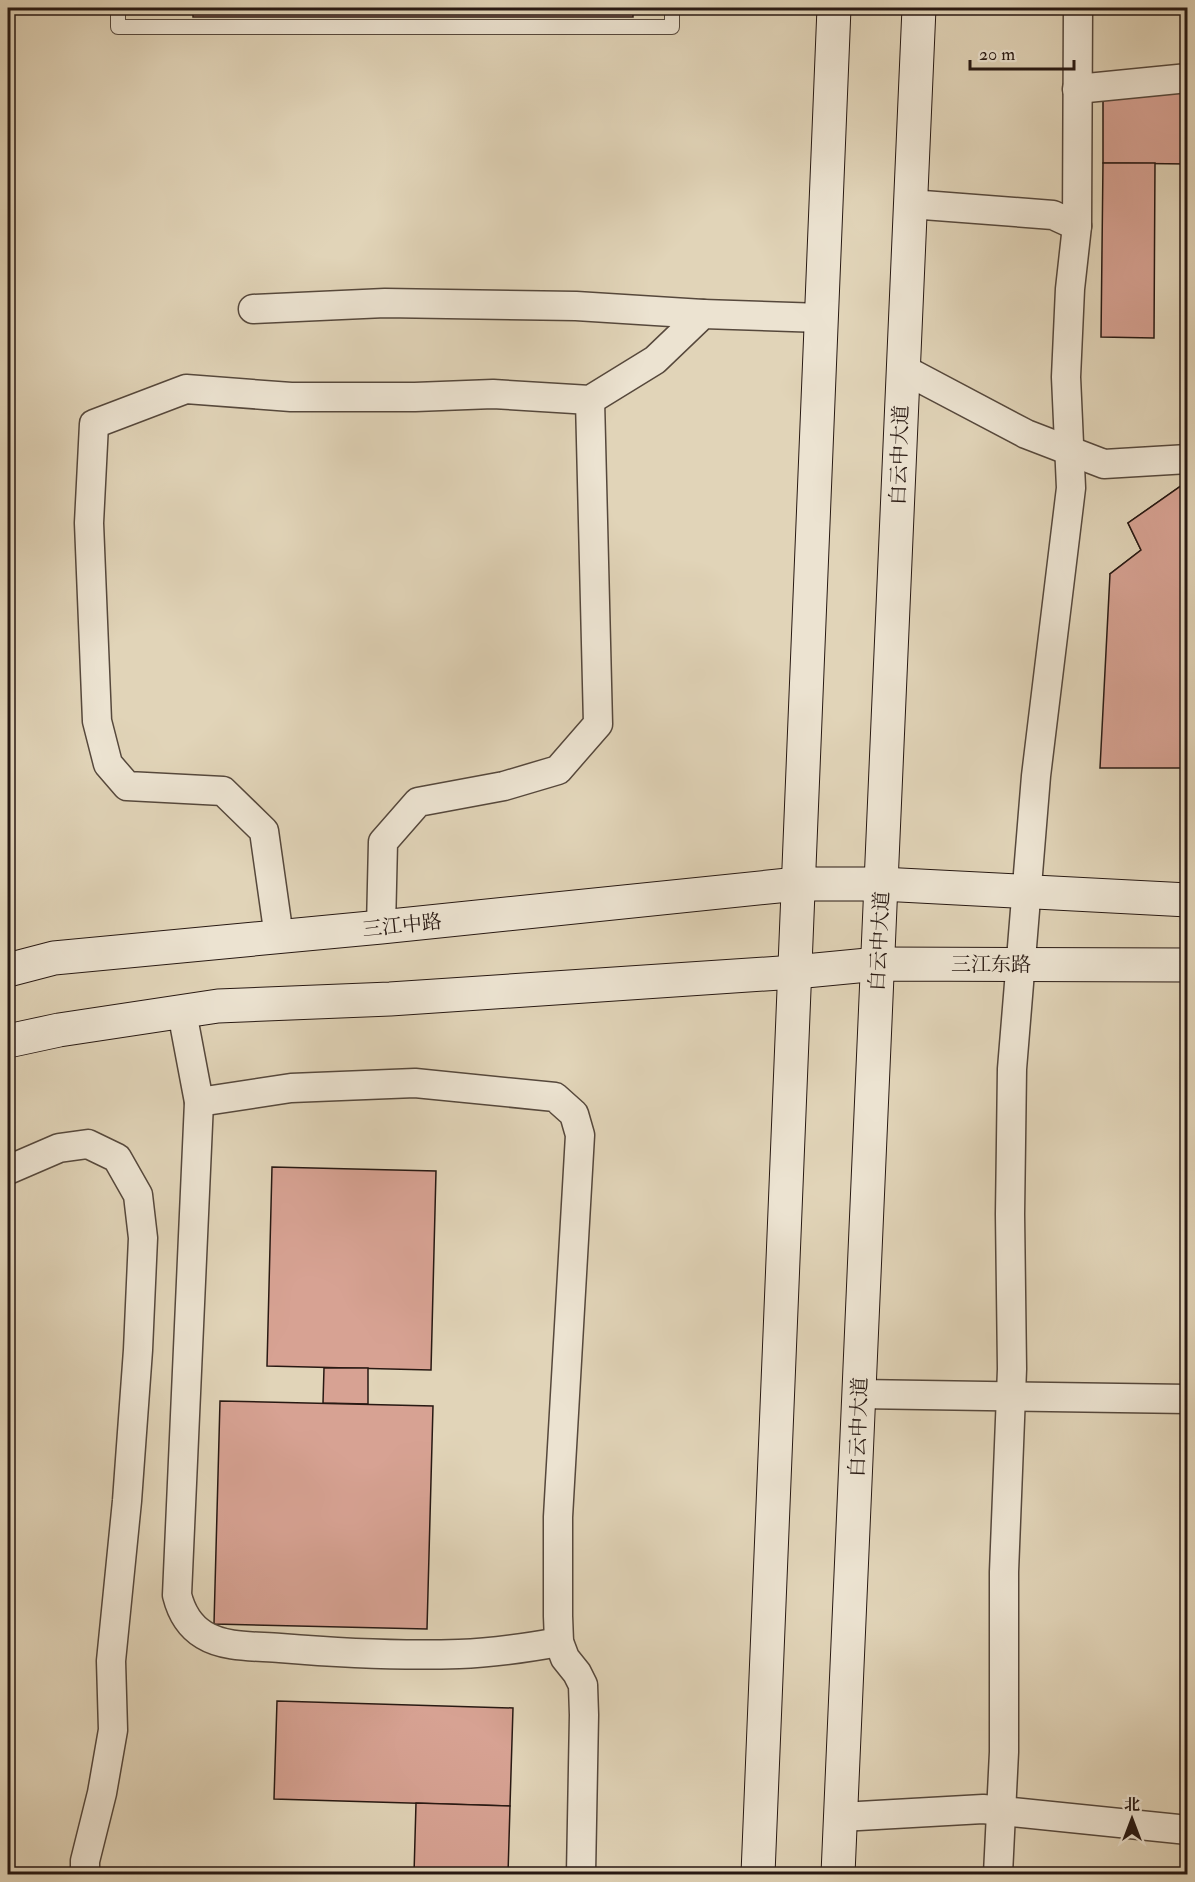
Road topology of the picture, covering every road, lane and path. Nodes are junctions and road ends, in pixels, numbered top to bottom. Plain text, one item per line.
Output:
1 (118, 8) edge
2 (672, 8) edge
3 (834, 8) edge
4 (919, 8) edge
5 (1078, 8) edge
6 (1188, 78) edge
7 (1077, 89) junction
8 (910, 204) junction
9 (1077, 226) junction
10 (253, 309) dead end
11 (703, 314) junction
12 (822, 318) junction
13 (903, 369) junction
14 (590, 400) junction
15 (1070, 452) junction
16 (1188, 459) edge
17 (798, 884) junction
18 (881, 884) junction
19 (1027, 892) junction
20 (1188, 900) edge
21 (381, 927) junction
22 (279, 937) junction
23 (878, 964) junction
24 (1021, 964) junction
25 (1188, 965) edge
26 (8, 970) edge
27 (795, 972) junction
28 (182, 1012) junction
29 (8, 1041) edge
30 (199, 1102) junction
31 (8, 1170) edge
32 (859, 1394) junction
33 (1011, 1396) junction
34 (1188, 1399) edge
35 (559, 1642) junction
36 (1001, 1811) junction
37 (841, 1817) junction
38 (1188, 1830) edge
39 (85, 1875) edge
40 (581, 1875) edge
41 (758, 1875) edge
42 (838, 1875) edge
43 (998, 1875) edge

1 - 2 lane
3 - 12 main road
4 - 8 main road, 白云中大道
5 - 7 street
6 - 7 street
7 - 9 street
8 - 9 street
8 - 13 main road, 白云中大道
9 - 15 street
10 - 11 street
11 - 12 street
11 - 14 street
12 - 17 main road
13 - 15 street
13 - 18 main road, 白云中大道
14 - 21 street
14 - 22 street
15 - 16 street
15 - 19 street
17 - 18 main road
17 - 21 main road, 三江中路
17 - 27 main road
18 - 19 main road
18 - 23 main road, 白云中大道
19 - 20 main road
19 - 24 street
21 - 22 main road, 三江中路
22 - 26 main road, 三江中路
23 - 24 main road, 三江东路
23 - 27 main road, 三江东路
23 - 32 main road, 白云中大道
24 - 25 main road, 三江东路
24 - 33 street
27 - 28 main road
27 - 41 main road
28 - 29 main road
28 - 30 street
30 - 35 street
30 - 35 street
31 - 39 street
32 - 33 street
32 - 37 main road, 白云中大道
33 - 34 street
33 - 36 street
35 - 40 street
36 - 37 street
36 - 38 street
36 - 43 street
37 - 42 main road, 白云中大道

